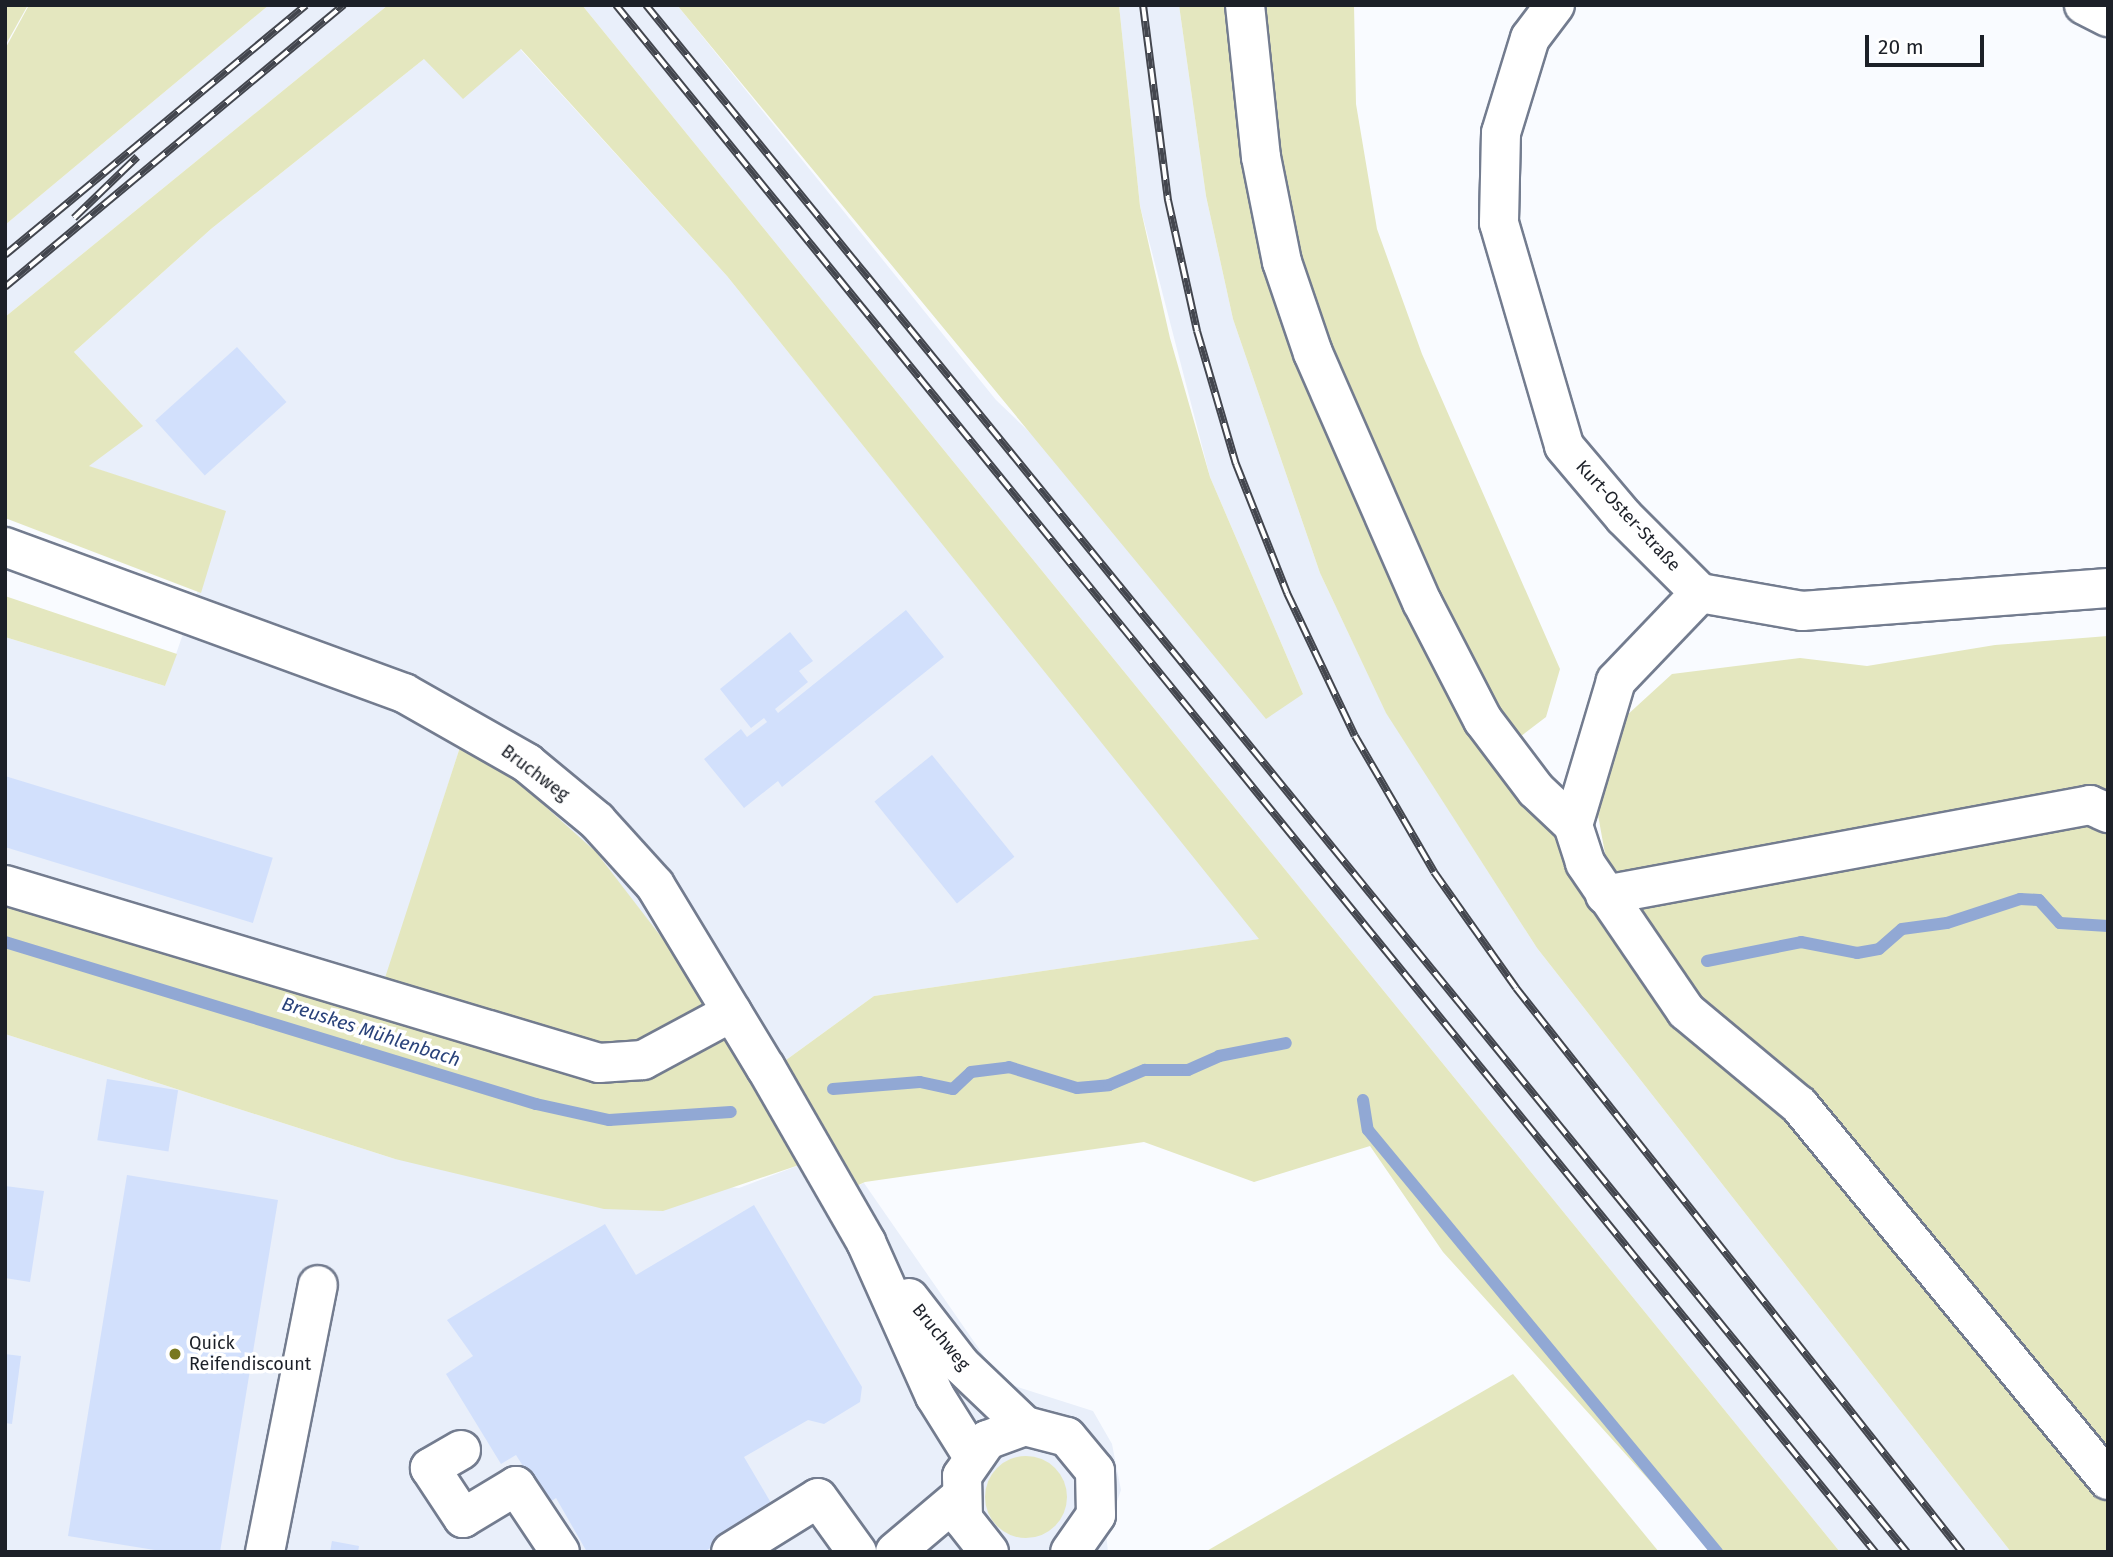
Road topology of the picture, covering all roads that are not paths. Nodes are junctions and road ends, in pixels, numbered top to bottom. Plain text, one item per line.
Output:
1 (1245, 5) edge
2 (1556, 5) edge
3 (2084, 5) edge
4 (2108, 17) edge
5 (5, 547) edge
6 (2108, 588) edge
7 (1700, 593) junction
8 (2102, 807) edge
9 (1573, 825) junction
10 (5, 885) edge
11 (1605, 895) junction
12 (732, 1012) junction
13 (866, 1242) junction
14 (318, 1284) dead end
15 (1025, 1426) junction
16 (461, 1450) dead end
17 (972, 1455) junction
18 (2108, 1480) edge
19 (959, 1499) junction
20 (1082, 1546) edge
21 (986, 1551) edge
22 (265, 1552) edge
23 (560, 1552) edge
24 (731, 1552) edge
25 (857, 1552) edge
26 (895, 1552) edge

1 - 9 street
2 - 7 street, Kurt-Oster-Straße
3 - 4 street
5 - 12 street, Bruchweg
6 - 7 street
7 - 9 street
8 - 11 street
9 - 11 street
10 - 12 street
11 - 18 street
12 - 13 street, Bruchweg
13 - 15 street, Bruchweg
13 - 17 street, Bruchweg
14 - 22 street
15 - 17 street
15 - 20 street, Bruchweg
16 - 23 street
17 - 19 street
19 - 21 street
19 - 26 street
24 - 25 street

